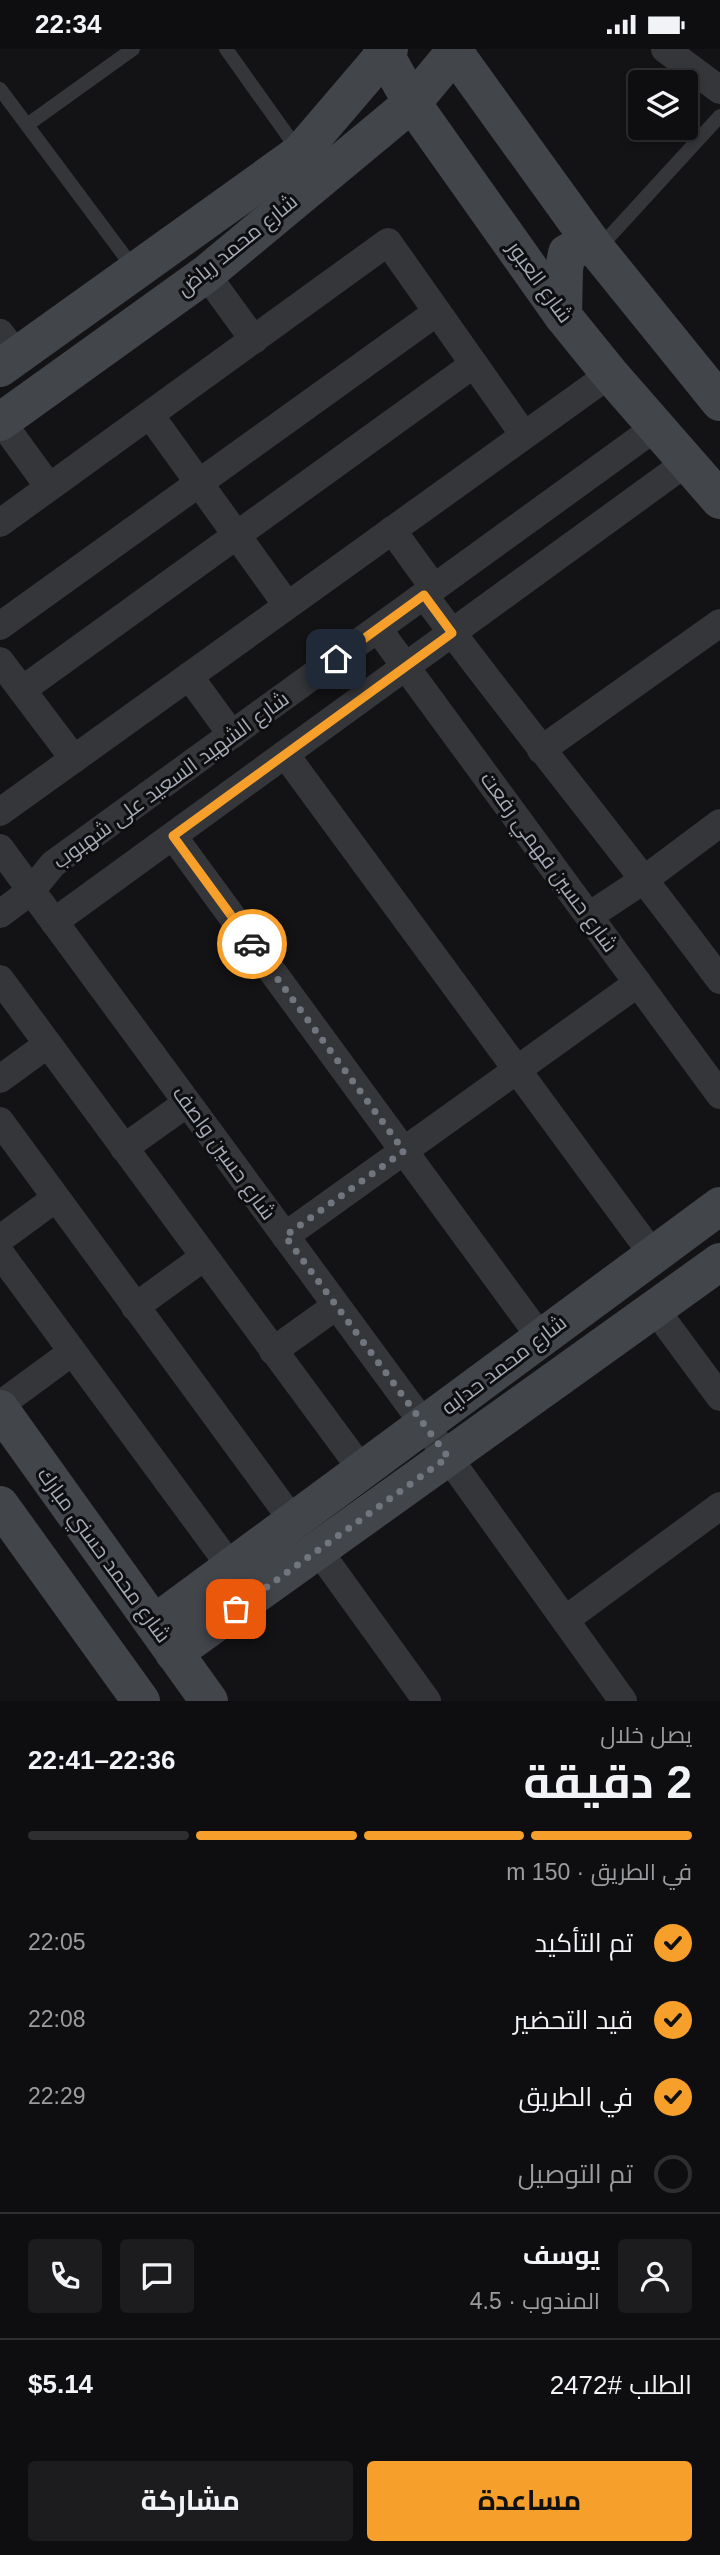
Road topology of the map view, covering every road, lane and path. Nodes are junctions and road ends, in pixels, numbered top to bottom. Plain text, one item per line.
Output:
1 (133, 49) edge
2 (226, 49) edge
3 (665, 49) edge
4 (386, 51) edge
5 (454, 51) edge
6 (0, 89) edge
7 (720, 90) edge
8 (412, 103) junction
9 (720, 116) edge
10 (27, 125) junction
11 (300, 153) junction
12 (597, 250) junction
13 (136, 271) junction
14 (206, 274) junction
15 (437, 312) junction
16 (563, 316) junction
17 (254, 340) junction
18 (6, 352) edge
19 (474, 364) junction
20 (610, 374) junction
21 (720, 402) edge
22 (150, 415) junction
23 (0, 421) edge
24 (656, 427) junction
25 (524, 435) junction
26 (687, 462) junction
27 (199, 483) junction
28 (49, 487) junction
29 (720, 500) edge
30 (0, 523) edge
31 (392, 530) junction
32 (237, 535) junction
33 (429, 592) junction
34 (287, 605) junction
35 (720, 623) edge
36 (0, 627) edge
37 (378, 629) junction
38 (452, 633) junction
39 (0, 661) edge
40 (406, 667) junction
41 (189, 676) junction
42 (22, 690) junction
43 (232, 735) junction
44 (541, 750) junction
45 (285, 754) junction
46 (74, 759) junction
47 (0, 812) edge
48 (720, 823) edge
49 (173, 836) junction
50 (0, 848) edge
51 (645, 879) junction
52 (32, 891) junction
53 (0, 914) edge
54 (589, 916) junction
55 (54, 922) junction
56 (0, 979) edge
57 (720, 980) edge
58 (638, 983) junction
59 (48, 1044) junction
60 (517, 1070) junction
61 (0, 1079) edge
62 (720, 1095) edge
63 (187, 1103) junction
64 (0, 1121) edge
65 (124, 1149) junction
66 (404, 1151) junction
67 (56, 1198) junction
68 (720, 1206) edge
69 (285, 1236) junction
70 (0, 1239) edge
71 (0, 1253) edge
72 (653, 1255) junction
73 (204, 1257) junction
74 (720, 1262) edge
75 (336, 1306) junction
76 (135, 1307) junction
77 (654, 1309) junction
78 (541, 1338) junction
79 (274, 1351) junction
80 (72, 1352) junction
81 (720, 1397) edge
82 (0, 1407) edge
83 (424, 1425) junction
84 (448, 1457) junction
85 (362, 1470) junction
86 (0, 1505) edge
87 (717, 1515) edge
88 (293, 1521) junction
89 (13, 1537) edge
90 (318, 1550) junction
91 (231, 1567) junction
92 (565, 1620) junction
93 (164, 1638) junction
94 (141, 1701) edge
95 (209, 1701) edge
96 (427, 1701) edge
97 (622, 1701) edge

1 - 10 lane
2 - 11 lane
3 - 7 street
4 - 8 street, شارع العبور
4 - 11 street, شارع محمد رياض
5 - 8 street, شارع محمد رياض
5 - 12 street
6 - 10 lane
8 - 14 street, شارع محمد رياض
8 - 16 street, شارع العبور
9 - 12 lane
10 - 13 lane
11 - 13 street, شارع محمد رياض
12 - 16 street
12 - 21 street
13 - 18 street, شارع محمد رياض
14 - 17 street
14 - 23 street, شارع محمد رياض
15 - 17 street
15 - 19 street
15 - 27 street
16 - 20 street, شارع العبور
17 - 22 street
19 - 25 street
19 - 32 street
20 - 24 street, شارع العبور
20 - 25 street
22 - 27 street
22 - 28 street
23 - 28 street
24 - 26 street, شارع العبور
24 - 33 street, شارع الشهيد السعيد على شهبوب
25 - 31 street
26 - 29 street, شارع العبور
26 - 38 street
27 - 32 street
27 - 36 street
28 - 30 street
31 - 33 street
31 - 34 street
32 - 34 street
32 - 42 street
33 - 37 street, شارع الشهيد السعيد على شهبوب
33 - 38 street
34 - 41 street
35 - 44 street
37 - 40 street, شارع حسين فهمي رفعت
37 - 43 street, شارع الشهيد السعيد على شهبوب
38 - 40 street
38 - 44 street
39 - 42 street
40 - 45 street
40 - 54 street, شارع حسين فهمي رفعت
41 - 43 street
41 - 46 street
42 - 46 street
43 - 52 street, شارع الشهيد السعيد على شهبوب
44 - 51 street
45 - 49 street
45 - 60 street
46 - 47 street
48 - 51 street
49 - 55 street
49 - 66 street
50 - 52 street, شارع حسين واصف
51 - 54 street
51 - 57 street
52 - 53 street, شارع الشهيد السعيد على شهبوب
52 - 55 street, شارع حسين واصف
54 - 58 street, شارع حسين فهمي رفعت
55 - 63 street, شارع حسين واصف
56 - 59 street
58 - 60 street
58 - 62 street, شارع حسين فهمي رفعت
59 - 61 street
59 - 65 street
60 - 66 street
60 - 72 street
63 - 65 street
63 - 69 street, شارع حسين واصف
64 - 67 street
65 - 73 street
66 - 69 street
66 - 78 street
67 - 70 street
67 - 76 street
68 - 72 street, شارع محمد حدايه
69 - 75 street, شارع حسين واصف
71 - 80 street
72 - 78 street, شارع محمد حدايه
73 - 76 street
73 - 79 street
74 - 77 street, شارع محمد حدايه
75 - 79 street
75 - 83 street, شارع حسين واصف
76 - 88 street
77 - 81 street
77 - 84 street, شارع محمد حدايه
78 - 83 street, شارع محمد حدايه
79 - 85 street
80 - 82 street
80 - 91 street
82 - 93 street, شارع محمد حسني مبارك
83 - 84 street, شارع حسين واصف
83 - 85 street, شارع محمد حدايه
84 - 90 street, شارع محمد حدايه
84 - 92 street, شارع حسين واصف
85 - 88 street, شارع محمد حدايه
86 - 89 street
87 - 92 street
88 - 91 street, شارع محمد حدايه
89 - 94 street
90 - 93 street, شارع محمد حدايه
90 - 96 street
91 - 93 street, شارع محمد حدايه
92 - 97 street, شارع حسين واصف
93 - 95 street, شارع محمد حسني مبارك

